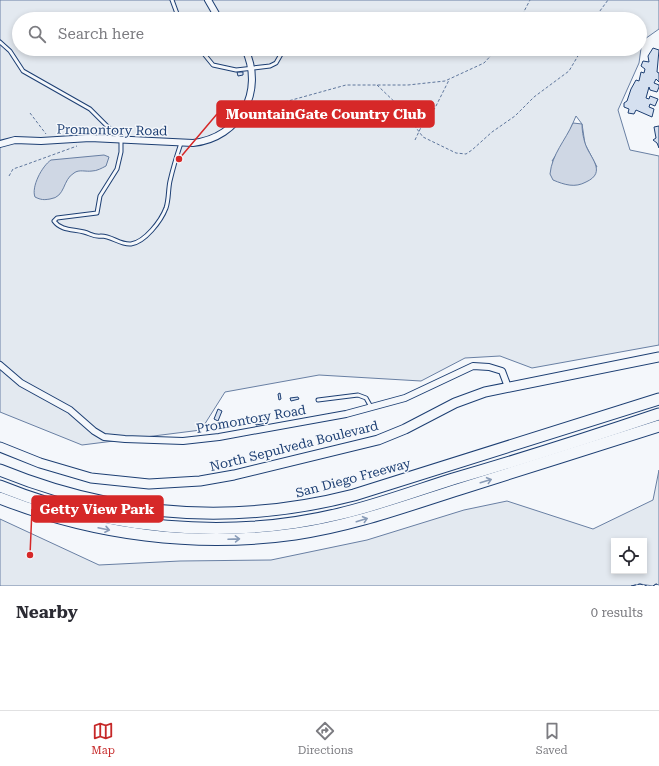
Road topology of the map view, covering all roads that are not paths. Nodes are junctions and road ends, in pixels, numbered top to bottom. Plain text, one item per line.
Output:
1 (172, 0) edge
2 (208, 0) edge
3 (176, 12) edge
4 (215, 12) edge
5 (0, 42) edge
6 (12, 54) edge
7 (13, 56) edge
8 (205, 56) edge
9 (247, 56) edge
10 (280, 56) edge
11 (252, 69) junction
12 (121, 140) junction
13 (181, 143) junction
14 (0, 144) edge
15 (659, 357) edge
16 (0, 365) edge
17 (508, 387) junction
18 (659, 399) edge
19 (318, 400) dead end
20 (371, 407) junction
21 (659, 407) edge
22 (659, 414) edge
23 (659, 426) edge
24 (0, 447) edge
25 (0, 470) edge
26 (0, 479) edge
27 (0, 486) edge
28 (0, 498) edge

1 - 3 lane
2 - 4 street
5 - 6 lane
7 - 12 lane
8 - 11 lane
9 - 11 street, Promontory Road
10 - 11 lane
11 - 13 street, Promontory Road
12 - 13 street, Promontory Road
12 - 13 lane
12 - 14 street, Promontory Road
15 - 17 main road, North Sepulveda Boulevard
16 - 20 street, Promontory Road
17 - 20 street, Promontory Road
17 - 24 main road, North Sepulveda Boulevard
18 - 25 highway, San Diego Freeway
19 - 20 lane
21 - 26 highway
22 - 27 highway
28 -> 23 highway

